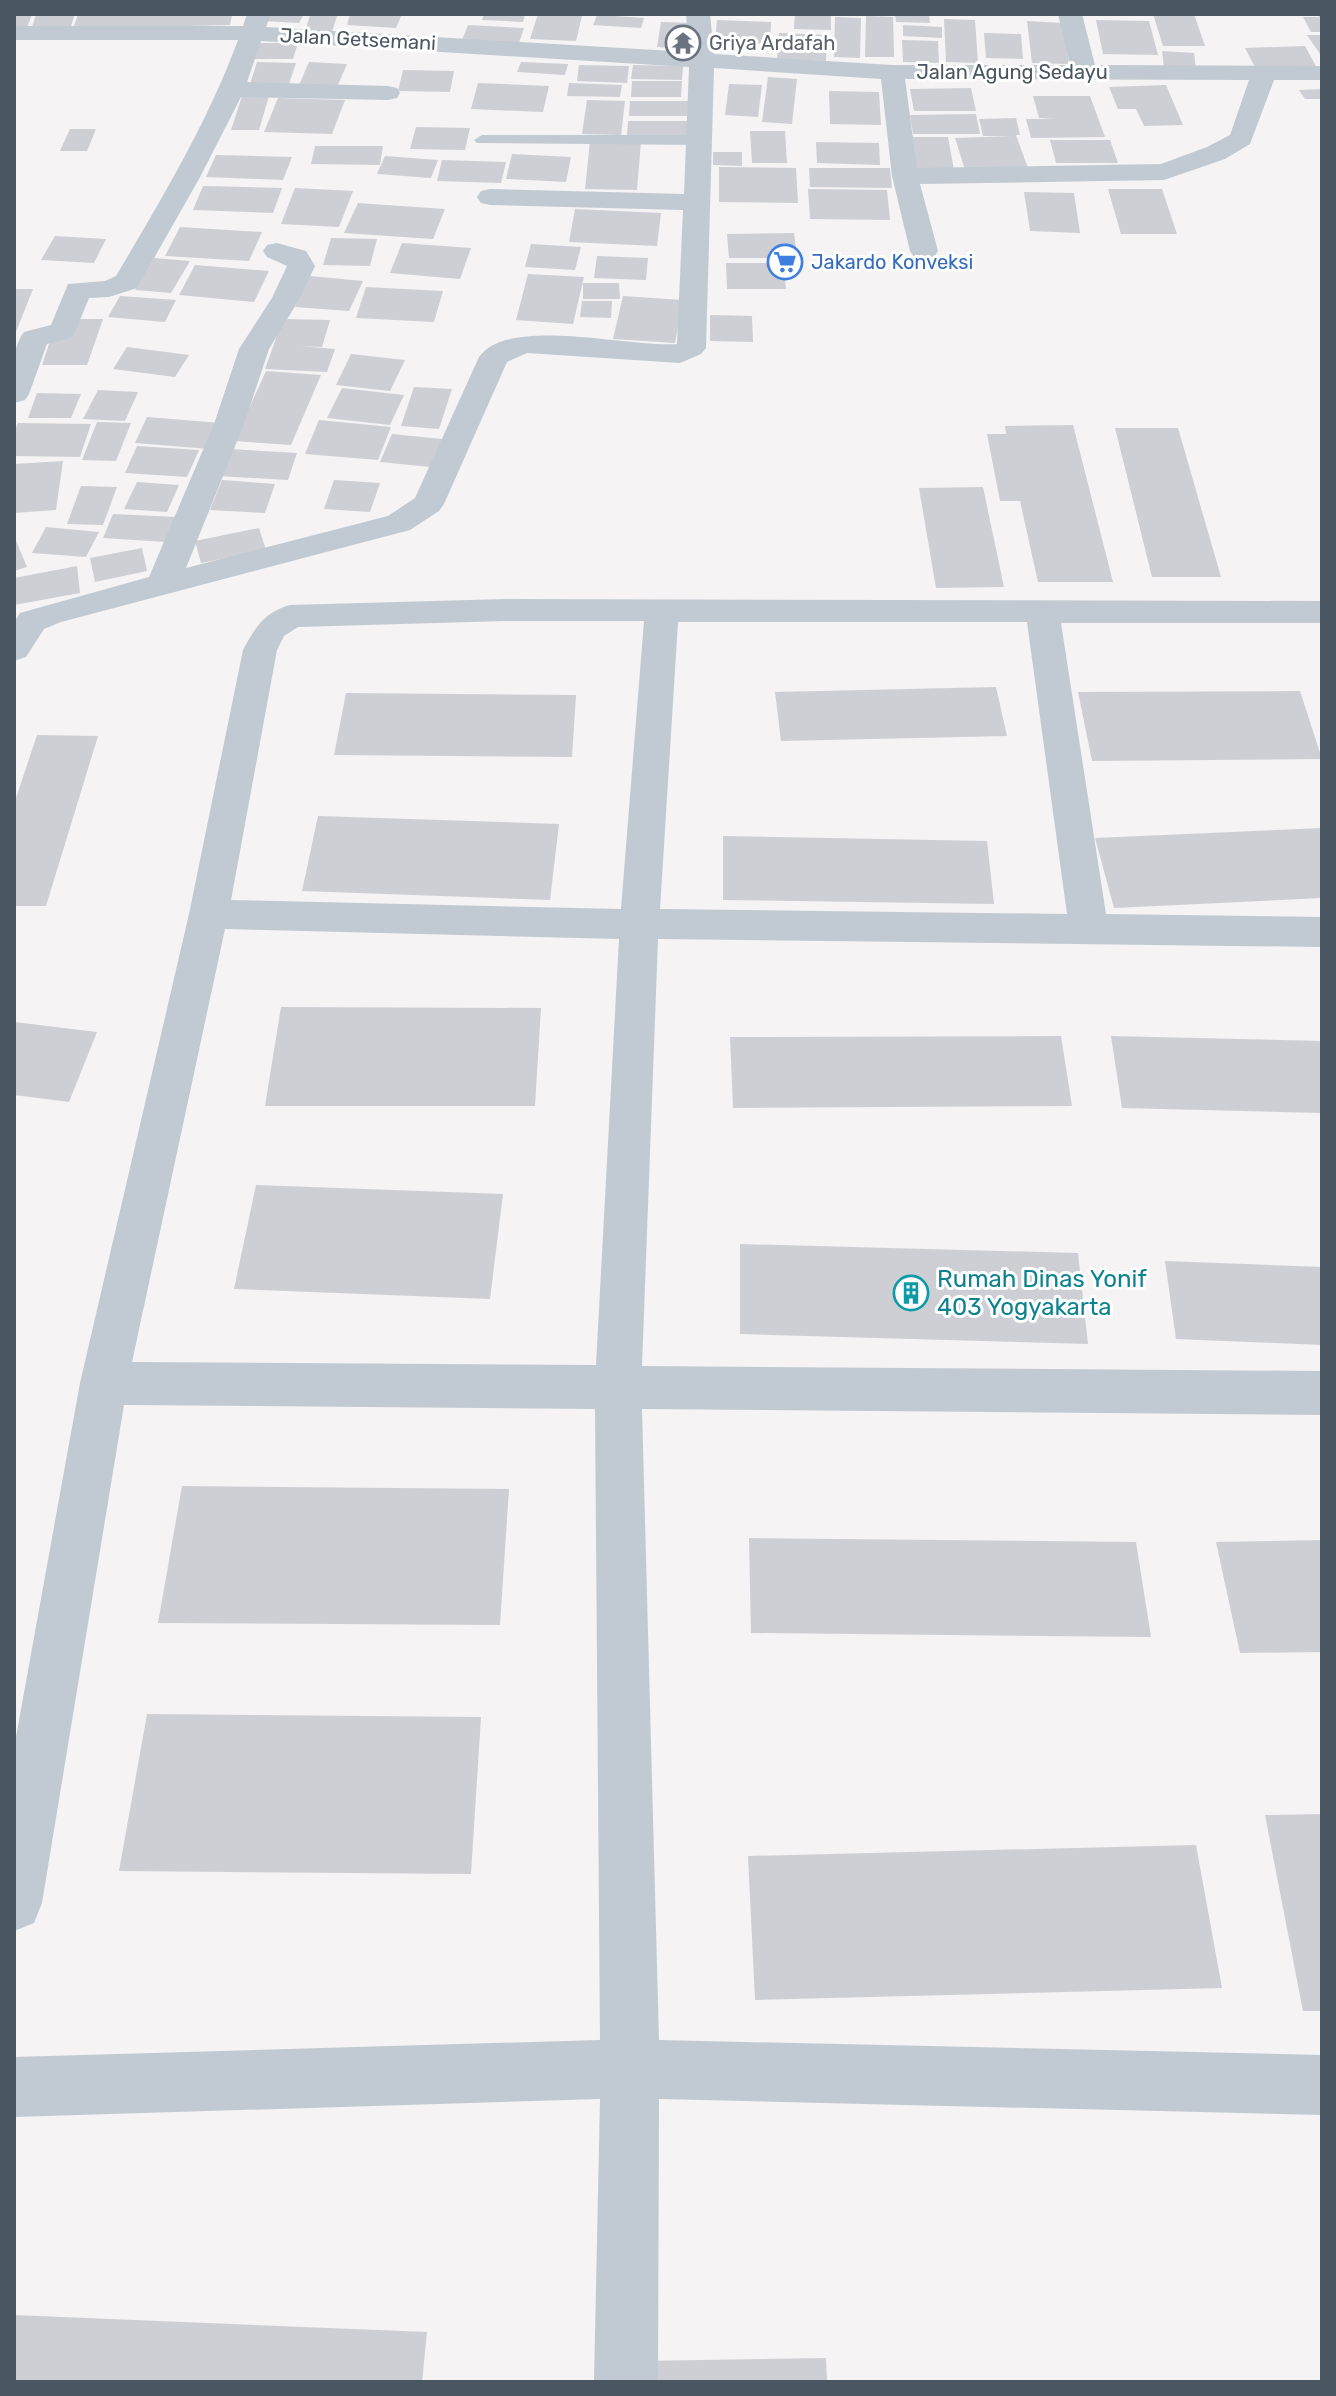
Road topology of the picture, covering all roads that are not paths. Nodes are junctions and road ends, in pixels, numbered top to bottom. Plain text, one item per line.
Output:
1 (698, 14) edge
2 (1070, 14) edge
3 (255, 23) edge
4 (14, 33) edge
5 (702, 58) junction
6 (892, 72) junction
7 (1084, 72) junction
8 (1322, 73) edge
9 (1263, 75) junction
10 (232, 89) junction
11 (388, 93) dead end
12 (482, 140) dead end
13 (699, 140) junction
14 (905, 176) junction
15 (490, 197) dead end
16 (697, 202) junction
17 (277, 251) dead end
18 (924, 251) dead end
19 (14, 394) edge
20 (162, 585) junction
21 (662, 610) junction
22 (1042, 612) junction
23 (1322, 612) edge
24 (14, 649) edge
25 (209, 914) junction
26 (639, 924) junction
27 (1089, 930) junction
28 (1322, 932) edge
29 (104, 1383) junction
30 (618, 1387) junction
31 (1322, 1393) edge
32 (14, 1903) edge
33 (630, 2069) junction
34 (1322, 2085) edge
35 (14, 2087) edge
36 (626, 2382) edge

1 - 5 street
2 - 7 street
3 - 4 street, Jalan Getsemani
3 - 5 street, Jalan Getsemani
3 - 10 street
5 - 6 street, Jalan Agung Sedayu
5 - 13 street
6 - 7 street, Jalan Agung Sedayu
6 - 14 street
7 - 9 street, Jalan Agung Sedayu
8 - 9 street, Jalan Agung Sedayu
9 - 14 street
10 - 11 street
10 - 19 street
12 - 13 lane
13 - 16 street
14 - 18 street
15 - 16 street
16 - 20 street
17 - 20 street
20 - 24 street
21 - 22 street
21 - 25 street
21 - 26 street
22 - 23 street
22 - 27 street
25 - 26 street
25 - 29 street
26 - 27 street
26 - 30 street
27 - 28 street
29 - 30 street
29 - 32 street
30 - 31 street
30 - 33 street
33 - 34 street
33 - 35 street
33 - 36 street

